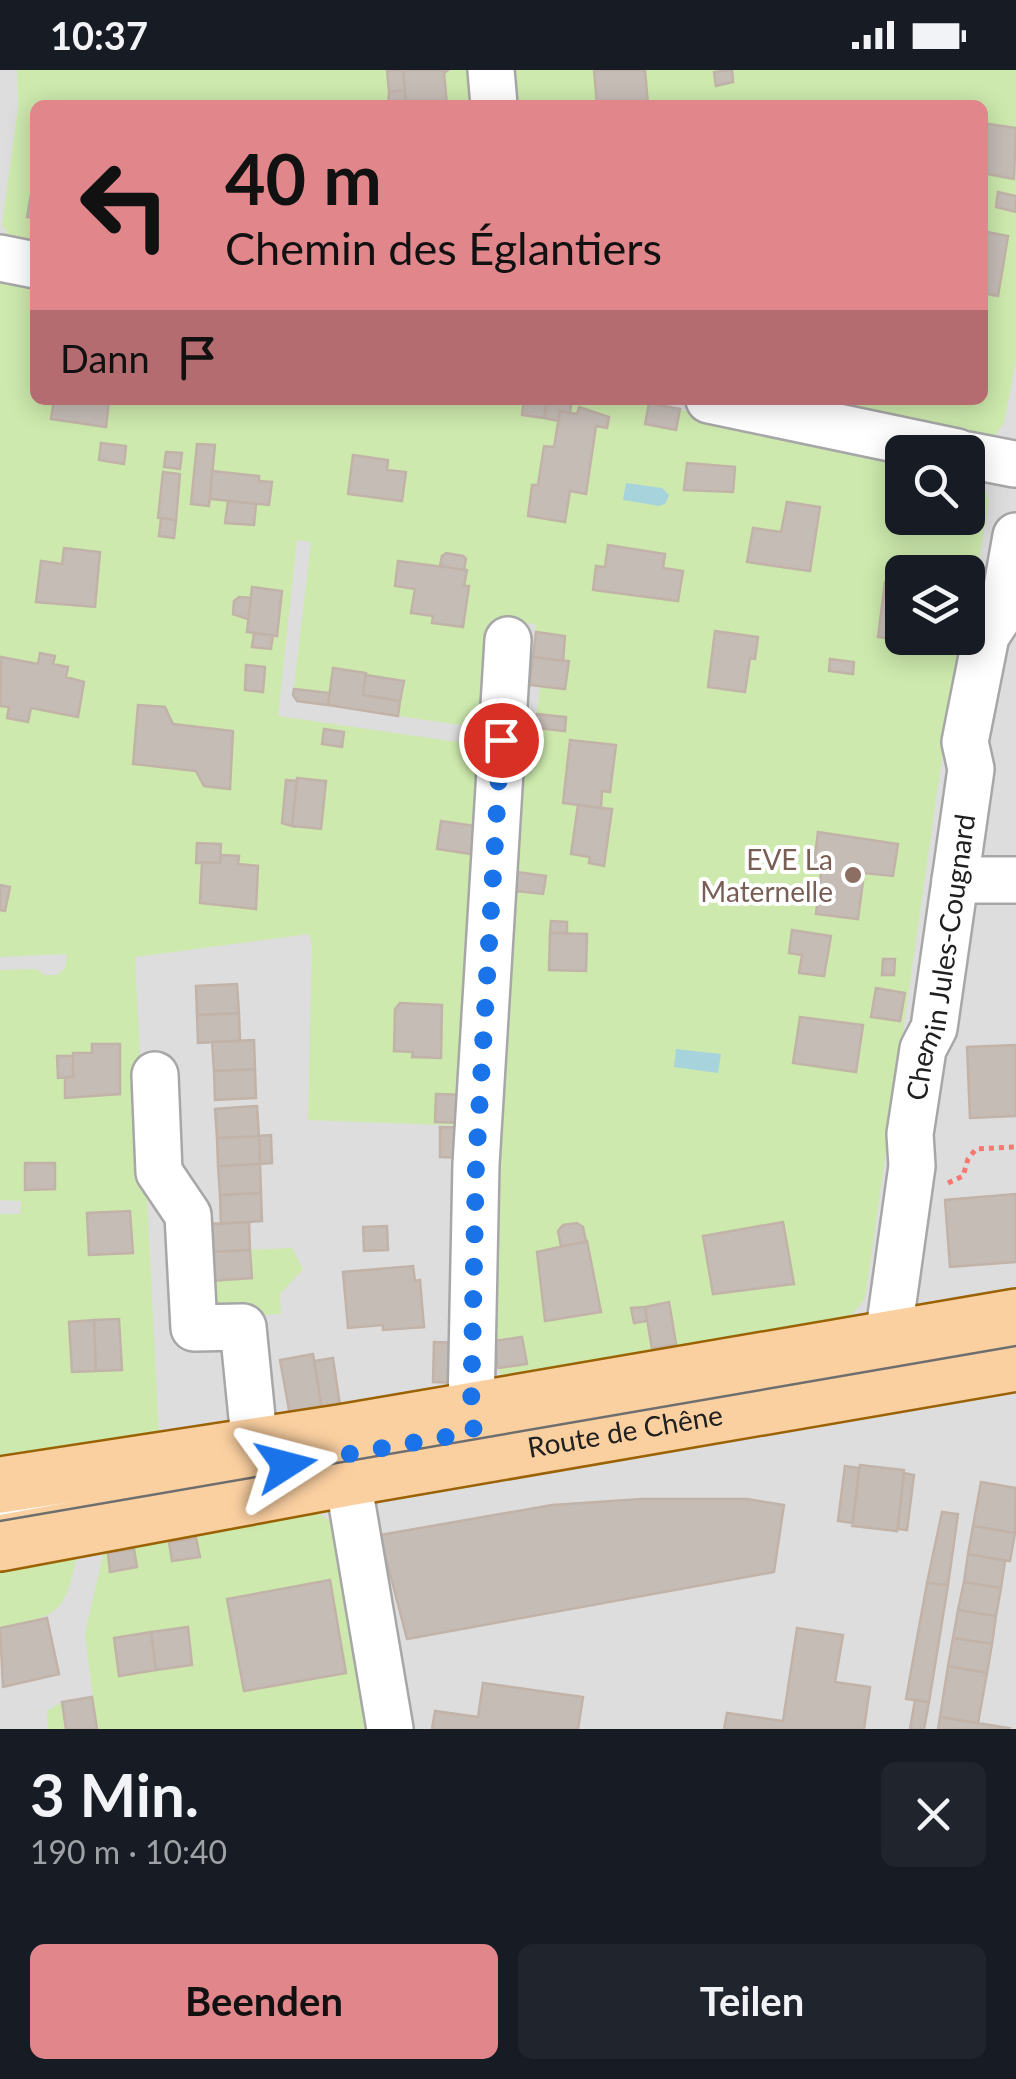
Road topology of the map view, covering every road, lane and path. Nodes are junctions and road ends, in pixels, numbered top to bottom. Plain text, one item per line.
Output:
1 (491, 70) edge
2 (494, 100) edge
3 (0, 258) edge
4 (30, 264) edge
5 (733, 405) edge
6 (885, 437) edge
7 (985, 459) edge
8 (1015, 467) edge
9 (1016, 536) edge
10 (508, 640) dead end
11 (955, 880) junction
12 (1016, 880) edge
13 (155, 1075) dead end
14 (1016, 1147) edge
15 (962, 1176) dead end
16 (1016, 1317) edge
17 (1016, 1340) edge
18 (891, 1361) junction
19 (1016, 1363) edge
20 (474, 1432) junction
21 (255, 1454) junction
22 (344, 1455) junction
23 (0, 1484) edge
24 (0, 1514) edge
25 (0, 1543) edge
26 (390, 1729) edge

1 - 2 street
3 - 4 street
5 - 6 street
7 - 8 street
9 - 11 street, Chemin Jules-Cougnard
10 - 20 street
11 - 12 street
11 - 18 street, Chemin Jules-Cougnard
13 - 21 street
14 - 15 path
16 - 18 main road, Route de Chêne
17 - 18 street
18 - 19 main road, Route de Chêne
18 - 20 main road, Route de Chêne
20 - 22 main road, Route de Chêne
21 - 22 main road, Route de Chêne
21 - 23 main road, Route de Chêne
21 - 24 street
21 - 25 main road, Route de Chêne
22 - 26 street

